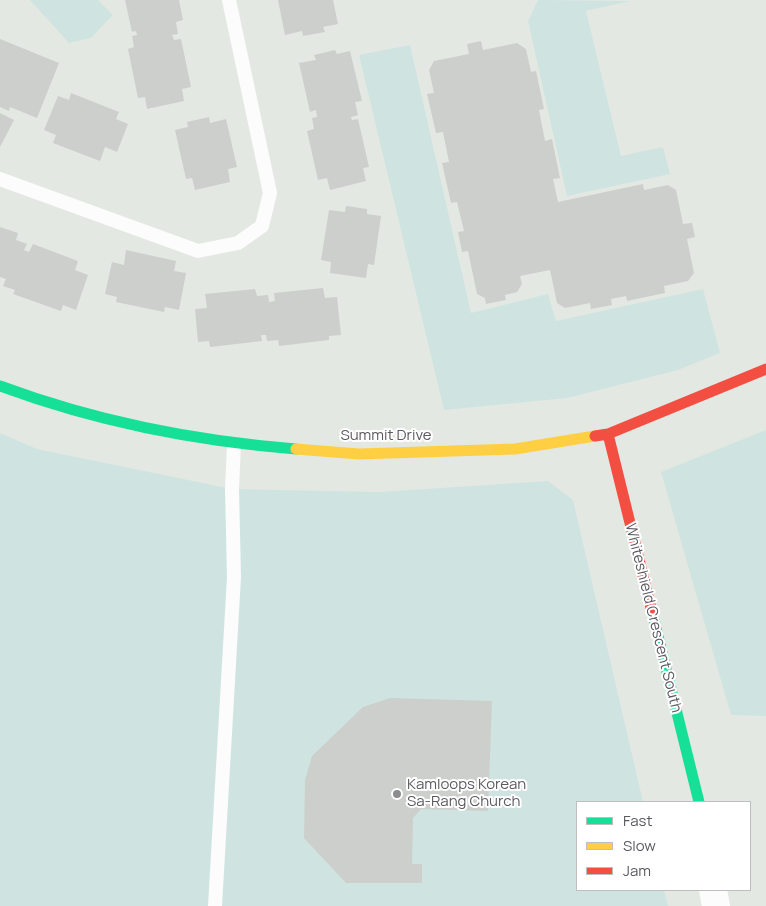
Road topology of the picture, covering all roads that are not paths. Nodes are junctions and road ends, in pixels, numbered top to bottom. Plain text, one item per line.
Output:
1 (229, 0) edge
2 (0, 179) edge
3 (766, 369) edge
4 (0, 386) edge
5 (608, 434) junction
6 (234, 444) junction
7 (698, 801) edge
8 (713, 891) edge
9 (214, 906) edge
10 (716, 906) edge

1 - 2 lane
3 - 5 main road, Summit Drive
4 - 6 main road, Summit Drive
5 - 6 main road, Summit Drive
5 - 7 main road, Whiteshield Crescent South
6 - 9 lane
8 - 10 street

